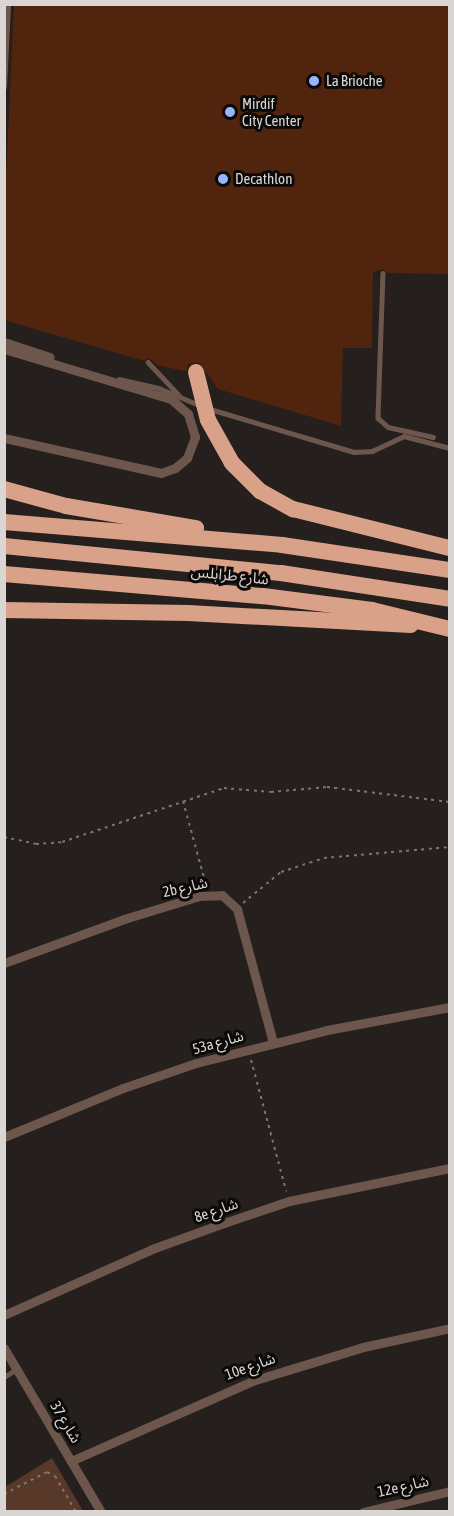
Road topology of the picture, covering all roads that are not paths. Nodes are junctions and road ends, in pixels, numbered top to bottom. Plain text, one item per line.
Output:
1 (8, 4) edge
2 (4, 87) edge
3 (383, 273) dead end
4 (4, 342) edge
5 (4, 349) edge
6 (148, 362) dead end
7 (63, 364) junction
8 (196, 372) dead end
9 (113, 379) junction
10 (180, 396) junction
11 (433, 437) dead end
12 (4, 438) edge
13 (450, 448) edge
14 (4, 489) edge
15 (4, 522) edge
16 (282, 545) junction
17 (4, 546) edge
18 (450, 548) edge
19 (450, 570) edge
20 (4, 574) edge
21 (450, 599) edge
22 (4, 610) edge
23 (427, 625) junction
24 (450, 629) edge
25 (4, 963) edge
26 (450, 1007) edge
27 (273, 1042) junction
28 (4, 1137) edge
29 (450, 1168) edge
30 (4, 1315) edge
31 (450, 1328) edge
32 (4, 1348) edge
33 (17, 1369) junction
34 (4, 1377) edge
35 (71, 1461) junction
36 (450, 1491) edge
37 (102, 1512) edge
38 (363, 1512) edge

1 - 2 lane
3 - 11 lane
4 - 7 street
5 - 7 street
6 - 10 lane
7 - 9 street
8 - 18 highway, bridge
9 - 10 lane
9 - 12 street
10 - 13 lane
14 - 16 highway
15 - 16 highway
16 - 19 highway
17 - 21 highway, شارع طرابلس
20 - 23 highway, شارع طرابلس
22 - 23 highway
23 - 24 highway, شارع طرابلس
25 - 27 street, 2b شارع
26 - 27 street, 53a شارع
27 - 28 street, 53a شارع
29 - 30 street, 8e شارع
31 - 35 street, 10e شارع
32 - 33 street, شارع 37
33 - 34 lane
33 - 35 street, شارع 37
35 - 37 street, شارع 37
36 - 38 street, 12e شارع

